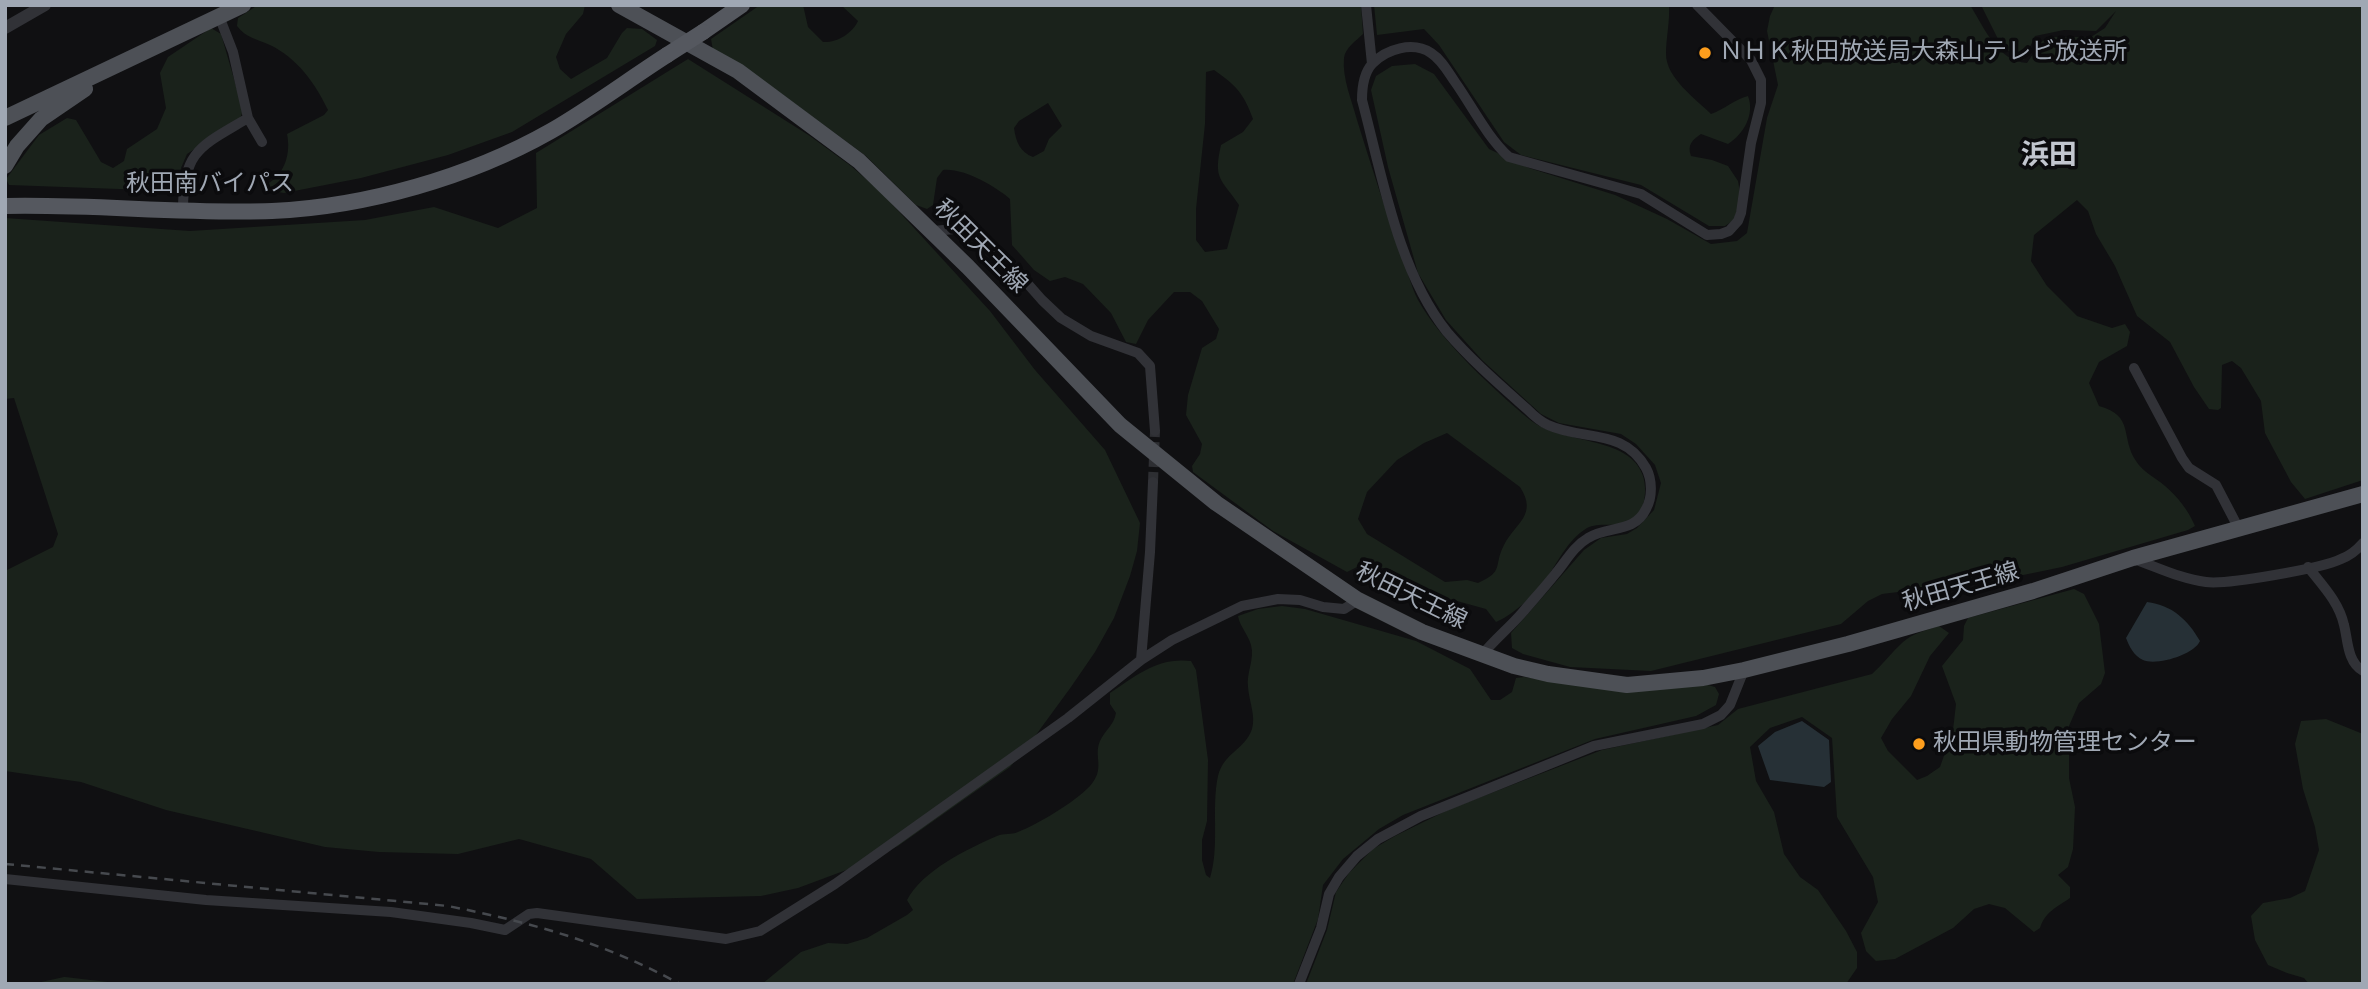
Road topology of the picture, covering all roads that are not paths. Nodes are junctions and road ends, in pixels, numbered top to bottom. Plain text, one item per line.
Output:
1 (45, 5) edge
2 (742, 5) edge
3 (1366, 5) edge
4 (1697, 5) edge
5 (624, 7) edge
6 (230, 10) edge
7 (5, 29) edge
8 (131, 58) junction
9 (1372, 64) junction
10 (5, 118) edge
11 (248, 118) junction
12 (262, 142) dead end
13 (5, 166) edge
14 (6, 206) edge
15 (183, 210) junction
16 (933, 231) junction
17 (2134, 368) dead end
18 (1154, 431) tunnel mouth
19 (1153, 482) tunnel mouth
20 (2363, 494) edge
21 (2239, 529) junction
22 (2363, 543) edge
23 (2133, 558) junction
24 (2308, 567) junction
25 (1359, 600) junction
26 (1482, 655) junction
27 (1141, 660) junction
28 (1744, 670) junction
29 (2363, 671) edge
30 (5, 878) edge
31 (1299, 984) edge

1 - 7 street
2 - 15 highway, 秋田南バイパス, bridge
3 - 9 street
4 - 9 street
5 - 16 main road, 秋田天王線
6 - 8 main road
6 - 11 street
8 - 10 main road
8 - 13 main road
9 - 26 street
11 - 12 street
11 - 15 street
14 - 15 highway, 秋田南バイパス
16 - 18 street
16 - 25 main road, 秋田天王線
17 - 21 street
19 - 27 street
20 - 21 main road, 秋田天王線
21 - 23 main road, 秋田天王線
22 - 24 street
23 - 24 street
23 - 28 main road, 秋田天王線
24 - 29 street
25 - 26 main road, 秋田天王線
25 - 27 street
26 - 28 main road, 秋田天王線
27 - 30 street
28 - 31 street

